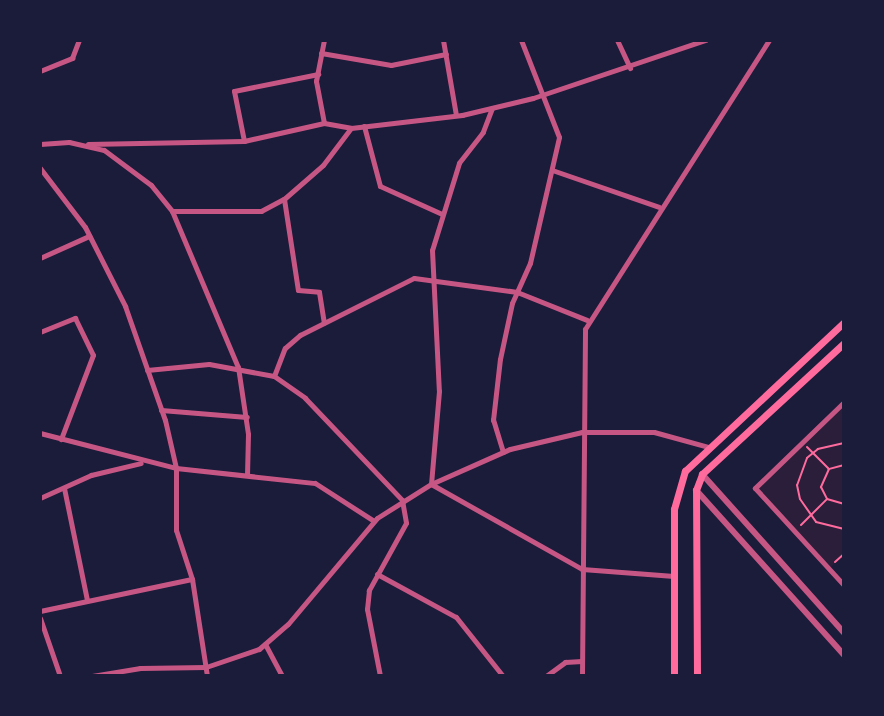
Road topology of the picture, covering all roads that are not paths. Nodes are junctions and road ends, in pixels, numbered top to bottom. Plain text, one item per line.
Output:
1 (79, 40) edge
2 (324, 40) edge
3 (443, 40) edge
4 (521, 40) edge
5 (617, 40) edge
6 (705, 40) edge
7 (769, 40) edge
8 (321, 53) junction
9 (446, 54) junction
10 (630, 68) junction
11 (40, 71) edge
12 (318, 74) junction
13 (542, 95) junction
14 (492, 108) junction
15 (456, 115) junction
16 (324, 123) junction
17 (364, 126) junction
18 (351, 128) junction
19 (244, 141) junction
20 (40, 144) edge
21 (81, 145) junction
22 (40, 168) edge
23 (552, 170) junction
24 (284, 199) junction
25 (659, 207) junction
26 (172, 211) junction
27 (442, 214) junction
28 (89, 236) junction
29 (40, 258) edge
30 (434, 278) junction
31 (517, 292) junction
32 (587, 320) junction
33 (844, 322) edge
34 (324, 323) junction
35 (40, 332) edge
36 (844, 343) edge
37 (238, 367) junction
38 (147, 370) junction
39 (274, 376) junction
40 (844, 402) edge
41 (161, 410) junction
42 (247, 417) junction
43 (582, 432) junction
44 (40, 433) edge
45 (61, 439) junction
46 (708, 447) junction
47 (503, 452) junction
48 (144, 462) junction
49 (176, 468) junction
50 (702, 474) junction
51 (247, 475) junction
52 (431, 484) junction
53 (64, 488) junction
54 (696, 490) junction
55 (40, 498) edge
56 (402, 500) junction
57 (374, 521) junction
58 (582, 569) junction
59 (377, 574) junction
60 (674, 576) junction
61 (192, 579) junction
62 (844, 585) edge
63 (87, 600) junction
64 (40, 611) edge
65 (40, 618) edge
66 (844, 633) edge
67 (43, 634) edge
68 (265, 644) junction
69 (844, 655) edge
70 (582, 661) junction
71 (206, 667) junction
72 (60, 676) edge
73 (92, 676) edge
74 (207, 676) edge
75 (282, 676) edge
76 (380, 676) edge
77 (503, 676) edge
78 (546, 676) edge
79 (582, 676) edge
80 (674, 676) edge
81 (697, 676) edge

1 - 11 street
2 - 8 street
3 - 9 street
4 - 13 street
5 - 10 street
6 - 10 street
7 - 25 street
8 - 9 street
8 - 12 street
9 - 15 street
10 - 13 street
12 - 16 street
12 - 19 street
13 - 14 street
13 - 23 street
14 - 15 street
14 - 27 street
15 - 17 street
16 - 18 street
16 - 19 street
17 - 18 street
17 - 27 street
18 - 24 street
19 - 21 street
20 - 21 street
21 - 26 street
22 - 28 street
23 - 25 street
23 - 31 street
24 - 26 street
24 - 34 street
25 - 32 street
26 - 37 street
27 - 30 street
28 - 29 street
28 - 38 street
30 - 31 street
30 - 34 street
30 - 52 street
31 - 32 street
31 - 47 street
32 - 43 street
33 - 46 main road
34 - 39 street
35 - 45 street
36 - 50 main road
37 - 38 street
37 - 39 street
37 - 42 street
38 - 41 street
39 - 56 street
40 - 62 street
41 - 42 street
41 - 49 street
42 - 51 street
43 - 46 street
43 - 47 street
43 - 58 street
44 - 45 street
45 - 48 street
46 - 60 main road
47 - 52 street
48 - 49 street
48 - 53 street
49 - 51 street
49 - 61 street
50 - 54 main road
50 - 66 street
51 - 57 street
52 - 56 street
52 - 58 street
53 - 55 street
53 - 63 street
54 - 69 street
54 - 81 main road
56 - 57 street
56 - 59 street
57 - 68 street
58 - 60 street
58 - 70 street
59 - 76 street
59 - 77 street
60 - 80 main road
61 - 63 street
61 - 71 street
63 - 64 street
65 - 67 street
67 - 72 street
68 - 71 street
68 - 75 street
70 - 78 street
70 - 79 street
71 - 73 street
71 - 74 street

